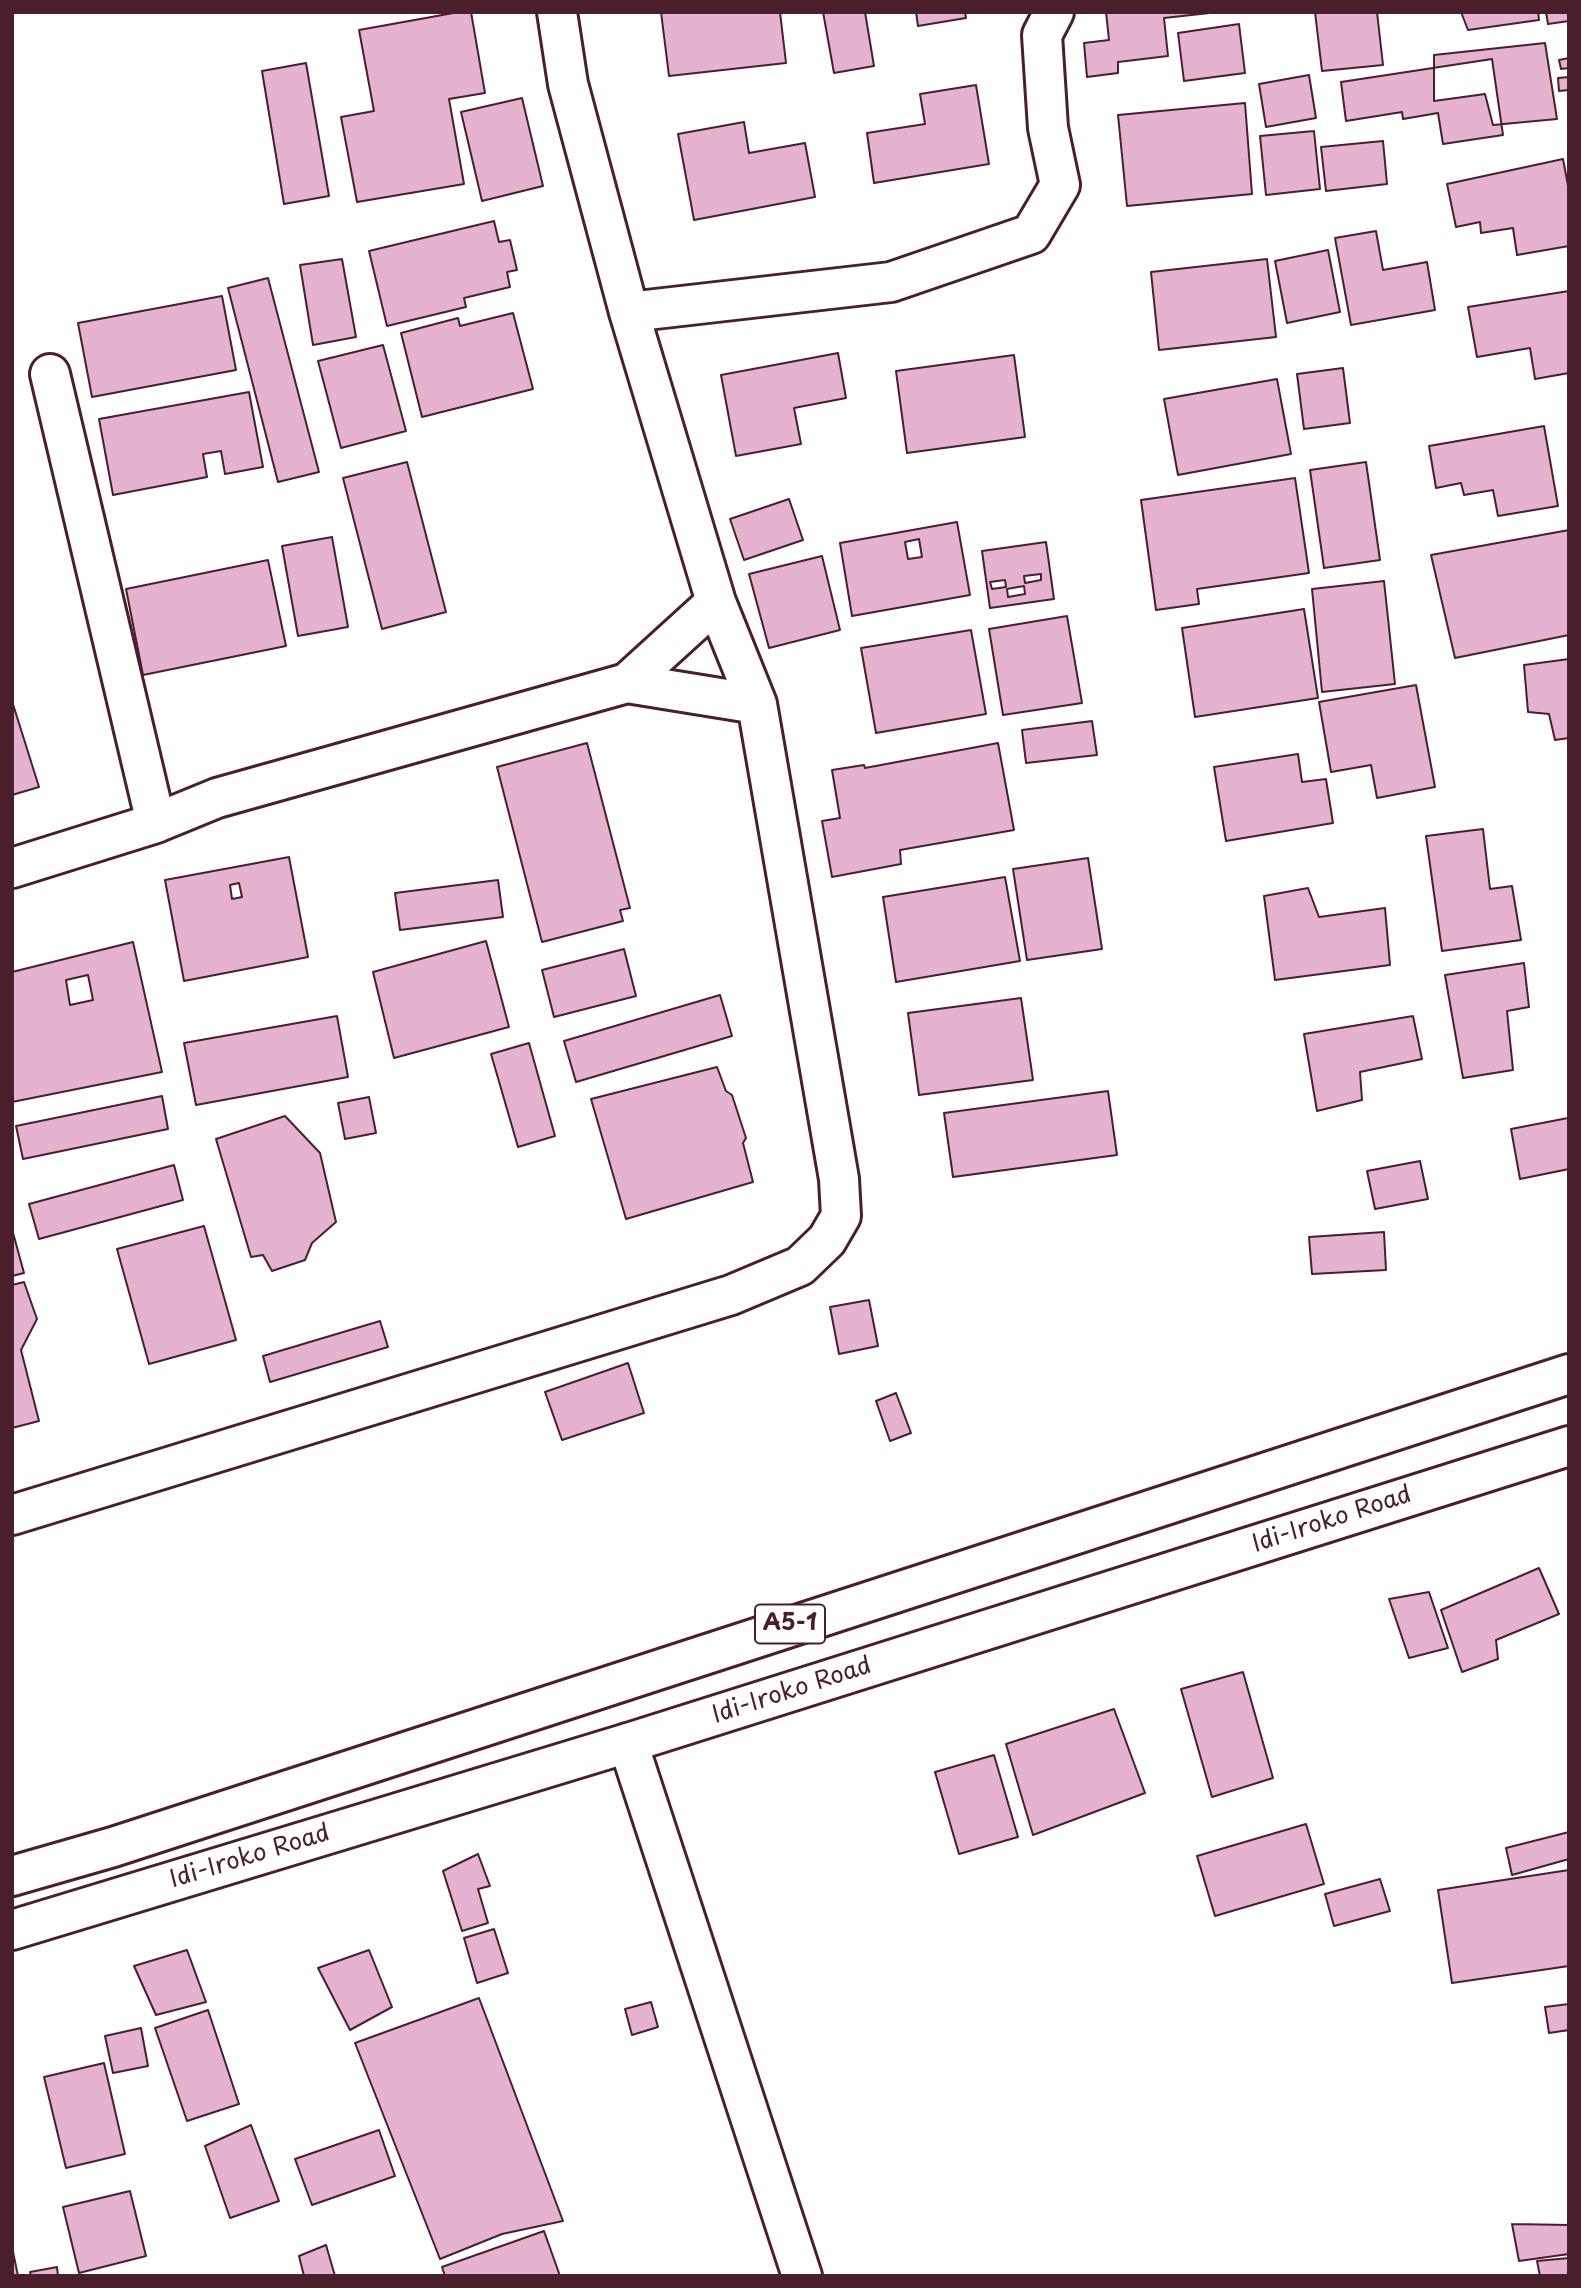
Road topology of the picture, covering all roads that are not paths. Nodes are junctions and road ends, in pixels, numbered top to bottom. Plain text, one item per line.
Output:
1 (557, 12) edge
2 (1054, 12) edge
3 (629, 312) junction
4 (50, 374) dead end
5 (716, 602) junction
6 (627, 682) junction
7 (757, 704) junction
8 (156, 822) junction
9 (12, 868) edge
10 (1569, 1374) edge
11 (1569, 1446) edge
12 (12, 1515) edge
13 (628, 1743) junction
14 (12, 1876) edge
15 (12, 1930) edge
16 (802, 2276) edge

1 - 3 main road
2 - 3 main road
3 - 5 main road
4 - 8 main road
5 - 6 main road
5 - 7 main road
6 - 7 main road
6 - 8 main road
7 - 12 main road
8 - 9 main road
10 - 14 main road, A5-1
11 - 13 main road, Idi-Iroko Road / A5-1
13 - 15 main road, Idi-Iroko Road / A5-1
13 - 16 main road

